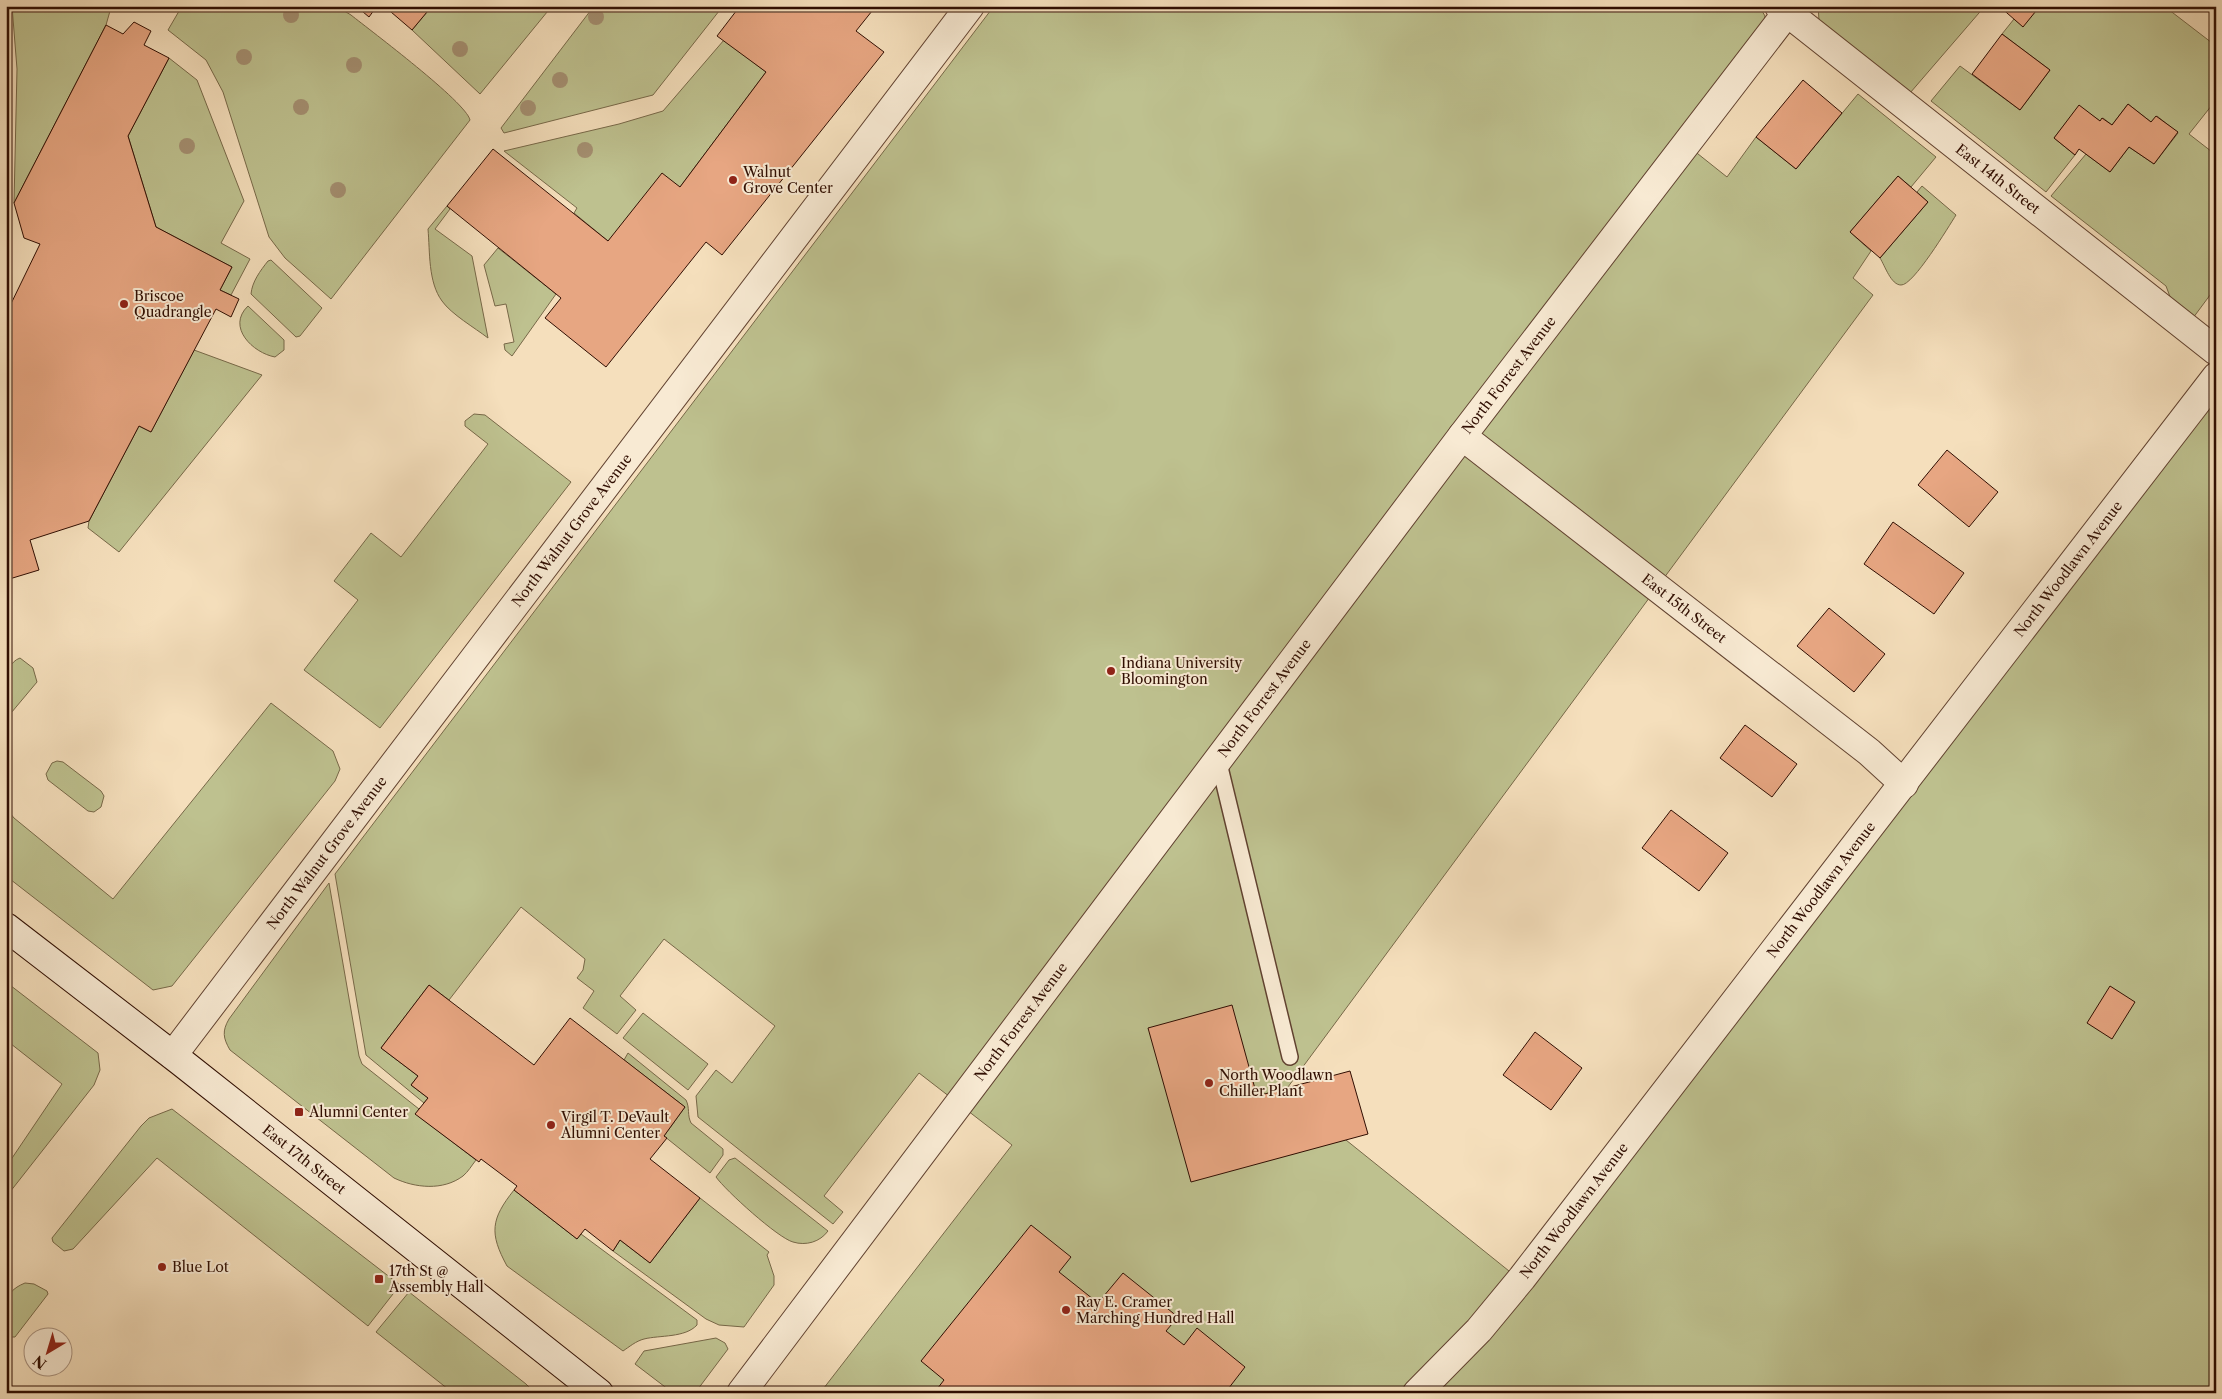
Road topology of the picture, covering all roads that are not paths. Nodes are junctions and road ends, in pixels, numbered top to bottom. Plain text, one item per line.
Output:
1 (970, 6) edge
2 (1786, 8) edge
3 (2216, 351) edge
4 (2216, 377) edge
5 (1462, 436) junction
6 (1218, 759) junction
7 (1904, 784) junction
8 (6, 927) edge
9 (173, 1055) junction
10 (1290, 1057) dead end
11 (599, 1393) edge
12 (741, 1393) edge
13 (1417, 1393) edge

1 - 9 street, North Walnut Grove Avenue
2 - 3 street, East 14th Street
2 - 5 street, North Forrest Avenue
4 - 7 street, North Woodlawn Avenue
5 - 6 street, North Forrest Avenue
5 - 7 street, East 15th Street
6 - 10 lane
6 - 12 street, North Forrest Avenue
7 - 13 street, North Woodlawn Avenue
8 - 9 street, East 17th Street
9 - 11 street, East 17th Street

